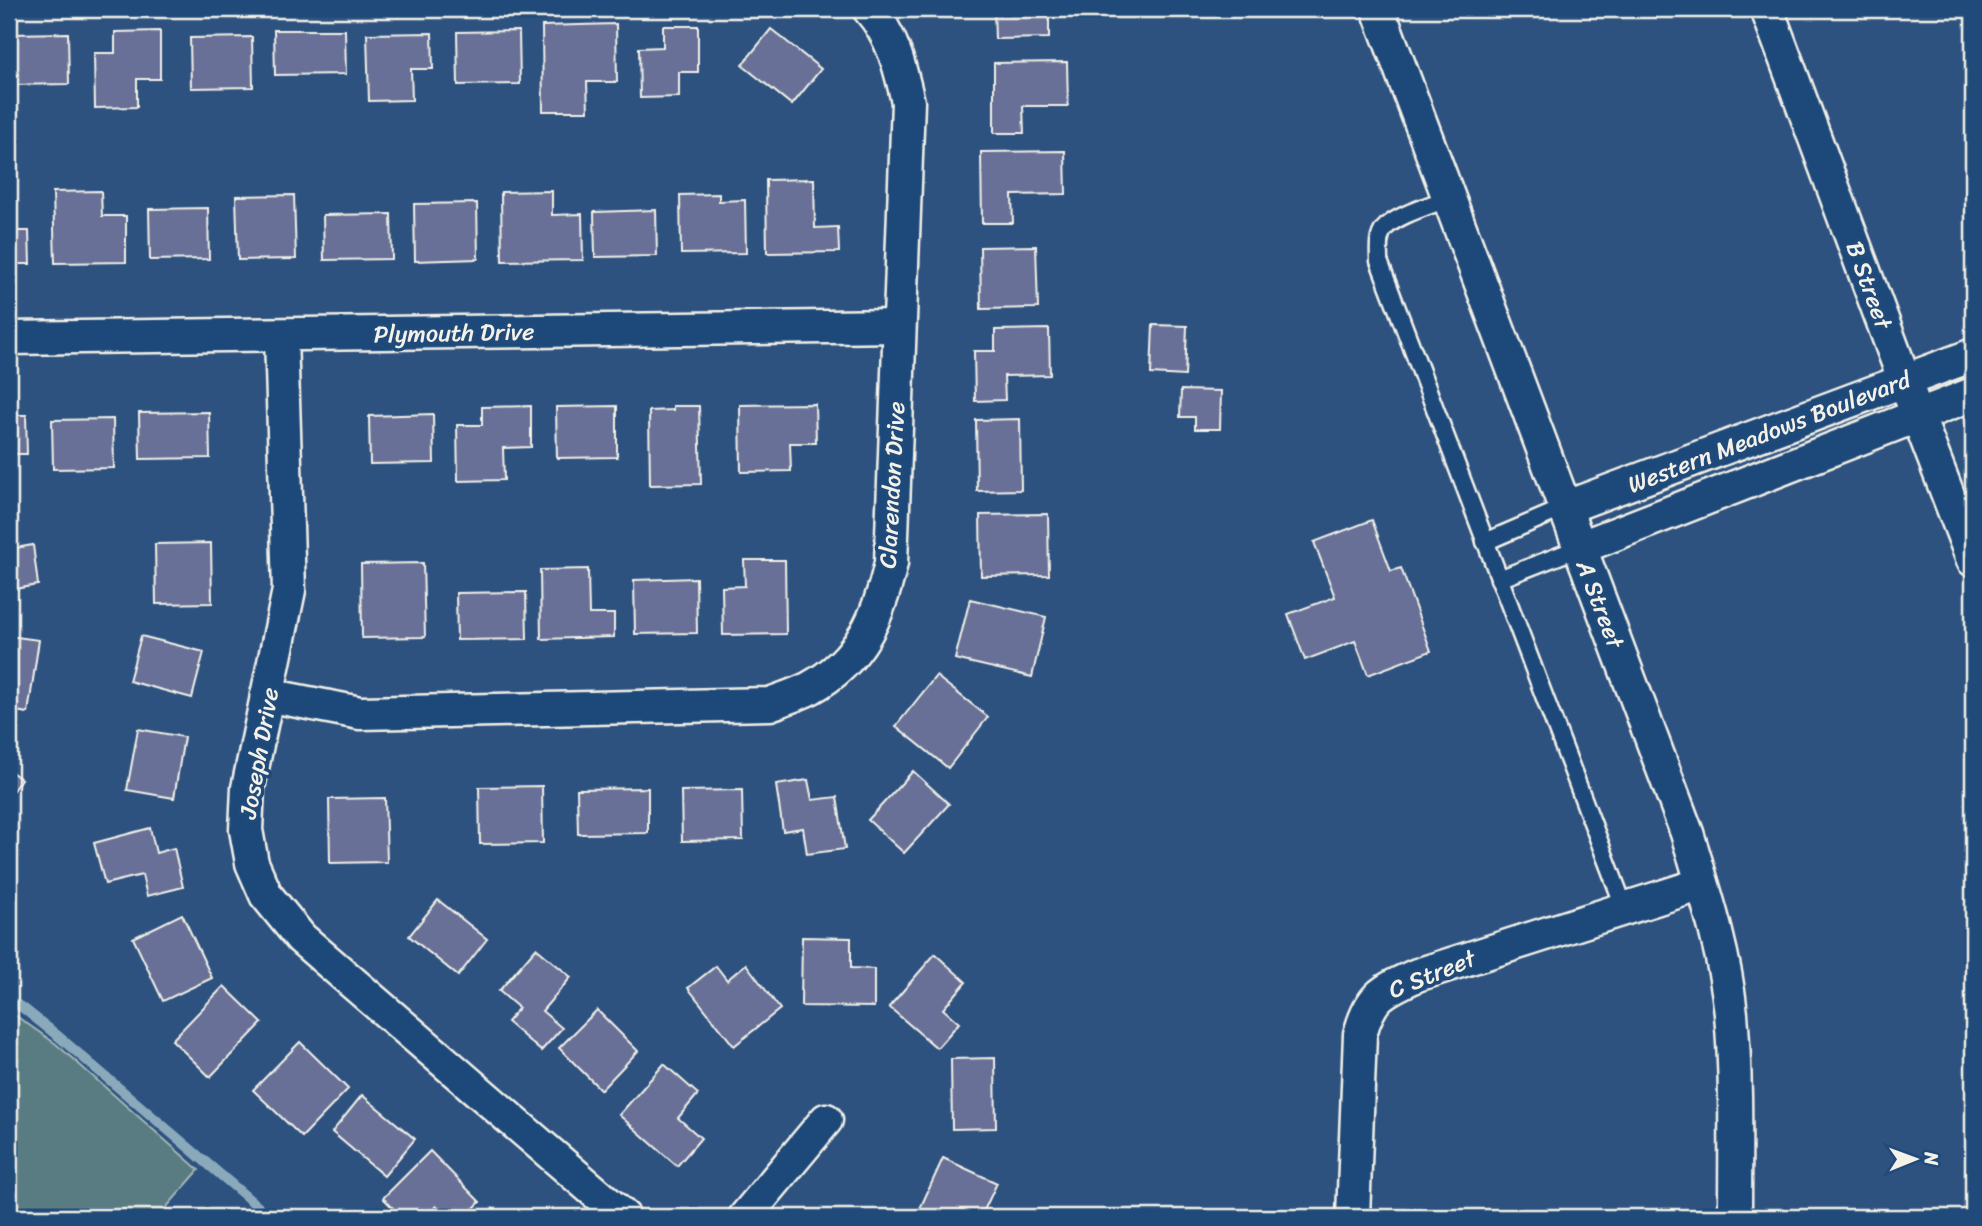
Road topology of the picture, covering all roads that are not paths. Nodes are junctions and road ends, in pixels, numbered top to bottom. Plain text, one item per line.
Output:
1 (869, 9) edge
2 (1378, 9) edge
3 (1767, 9) edge
4 (1449, 198) junction
5 (899, 326) junction
6 (281, 336) junction
7 (9, 338) edge
8 (1973, 355) edge
9 (1904, 381) junction
10 (1973, 394) edge
11 (1917, 415) junction
12 (1564, 508) junction
13 (1485, 542) junction
14 (1579, 548) junction
15 (1973, 560) edge
16 (1499, 579) junction
17 (267, 695) junction
18 (1702, 884) junction
19 (1625, 909) junction
20 (826, 1120) dead end
21 (624, 1217) edge
22 (745, 1217) edge
23 (1353, 1217) edge
24 (1735, 1217) edge

1 - 5 street, Clarendon Drive
2 - 4 street, A Street
3 - 9 street, B Street
4 - 12 street, A Street
4 - 13 lane
5 - 6 street, Plymouth Drive
5 - 17 street, Clarendon Drive
6 - 7 street, Plymouth Drive
6 - 17 street, Joseph Drive
8 - 9 street, Western Meadows Boulevard
9 - 11 street, B Street
9 - 12 street, Western Meadows Boulevard
10 - 11 street, Western Meadows Boulevard
11 - 14 street, Western Meadows Boulevard
11 - 15 street, B Street
12 - 13 lane
12 - 14 street, A Street
13 - 16 lane
14 - 16 lane
14 - 18 street, A Street
16 - 19 lane
17 - 21 street, Joseph Drive
18 - 19 street, C Street
18 - 24 street, A Street
19 - 23 street, C Street
20 - 22 street

